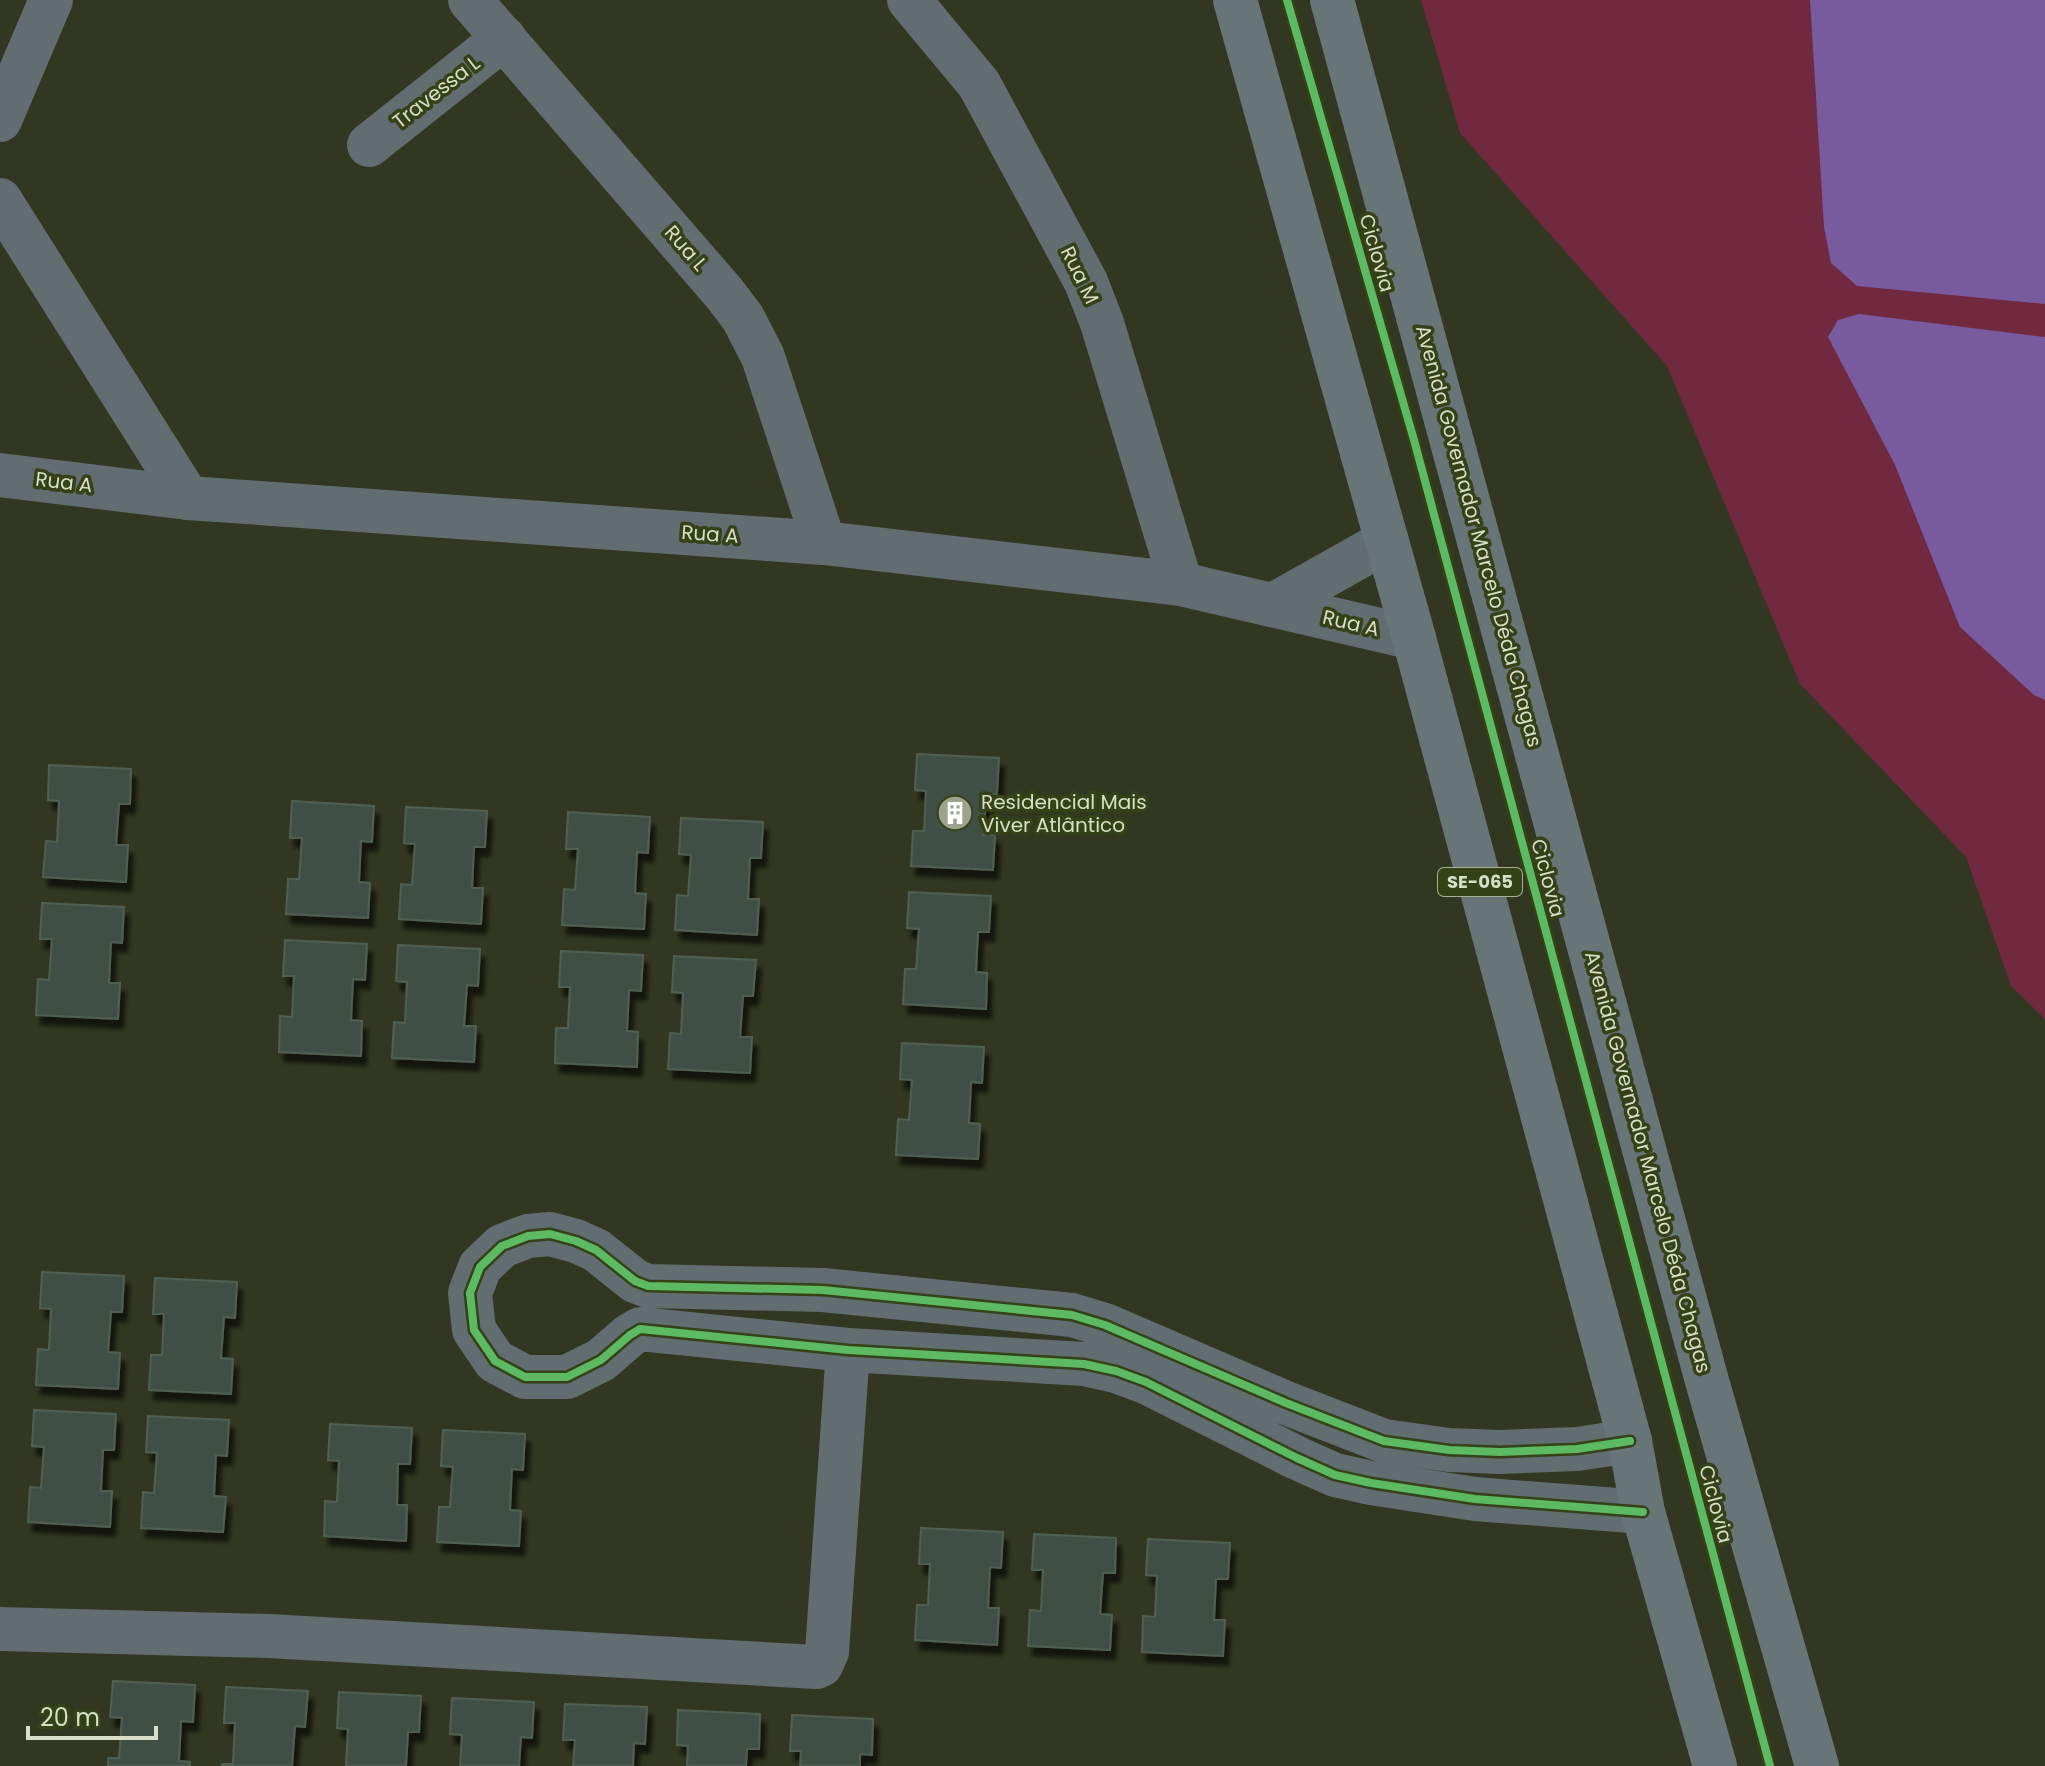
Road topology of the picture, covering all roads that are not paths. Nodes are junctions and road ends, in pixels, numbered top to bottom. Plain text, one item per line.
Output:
1 (51, 0) edge
2 (470, 0) edge
3 (909, 0) edge
4 (1235, 0) edge
5 (1332, 0) edge
6 (504, 38) junction
7 (0, 120) edge
8 (369, 145) dead end
9 (0, 200) edge
10 (0, 475) edge
11 (188, 498) junction
12 (1387, 541) junction
13 (824, 543) junction
14 (1181, 584) junction
15 (1273, 605) junction
16 (1414, 638) junction
17 (848, 1350) junction
18 (1630, 1441) junction
19 (1643, 1512) junction
20 (0, 1629) edge
21 (1715, 1766) edge
22 (1817, 1766) edge

1 - 7 street
2 - 6 street, Rua L
3 - 14 street, Rua M
4 - 12 main road, SE-065
5 - 22 main road, Avenida Governador Marcelo Déda Chagas
6 - 8 street, Travessa L
6 - 13 street, Rua L
9 - 11 street
10 - 11 street, Rua A
11 - 13 street, Rua A
12 - 15 street
12 - 16 main road, SE-065
13 - 14 street, Rua A
14 - 15 street, Rua A
15 - 16 street, Rua A
16 - 18 main road, SE-065
17 - 18 street
17 - 19 street
17 - 20 street
18 - 19 main road, SE-065
19 - 21 main road, SE-065

